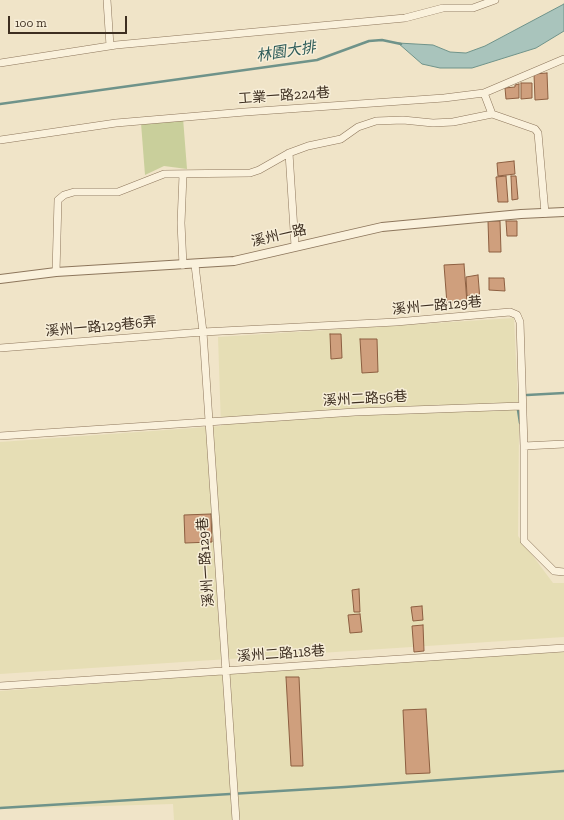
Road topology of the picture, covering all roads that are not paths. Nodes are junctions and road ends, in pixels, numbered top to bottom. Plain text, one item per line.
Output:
1 (107, 0) edge
2 (495, 0) edge
3 (110, 46) junction
4 (564, 59) edge
5 (0, 63) edge
6 (484, 93) junction
7 (492, 114) junction
8 (0, 140) edge
9 (289, 153) junction
10 (183, 175) junction
11 (564, 212) edge
12 (545, 213) junction
13 (295, 246) junction
14 (183, 265) junction
15 (195, 265) junction
16 (56, 272) junction
17 (0, 279) edge
18 (203, 332) junction
19 (0, 348) edge
20 (521, 406) junction
21 (210, 423) junction
22 (0, 436) edge
23 (564, 444) edge
24 (524, 446) junction
25 (564, 572) edge
26 (564, 648) edge
27 (226, 671) junction
28 (0, 686) edge
29 (236, 820) edge

1 - 3 street
2 - 3 street
3 - 5 street
4 - 6 street, 工業一路224巷
6 - 7 street
6 - 8 street, 工業一路224巷
7 - 9 street
7 - 12 street
9 - 10 street
9 - 13 street
10 - 14 street
10 - 16 street
11 - 12 street, 溪州一路
12 - 13 street, 溪州一路
13 - 15 street, 溪州一路
14 - 15 street, 溪州一路
14 - 16 street, 溪州一路
15 - 18 street, 溪州一路129巷
16 - 17 street, 溪州一路
18 - 19 street, 溪州一路129巷6弄
18 - 20 street, 溪州一路129巷
18 - 21 street, 溪州一路129巷
20 - 21 street, 溪州二路56巷
20 - 24 street, 溪州一路129巷
21 - 22 street, 溪州二路56巷
21 - 27 street, 溪州一路129巷
23 - 24 street
24 - 25 street, 溪州一路129巷
26 - 27 street, 溪州二路118巷
27 - 28 street, 溪州二路118巷
27 - 29 street, 溪州一路129巷

